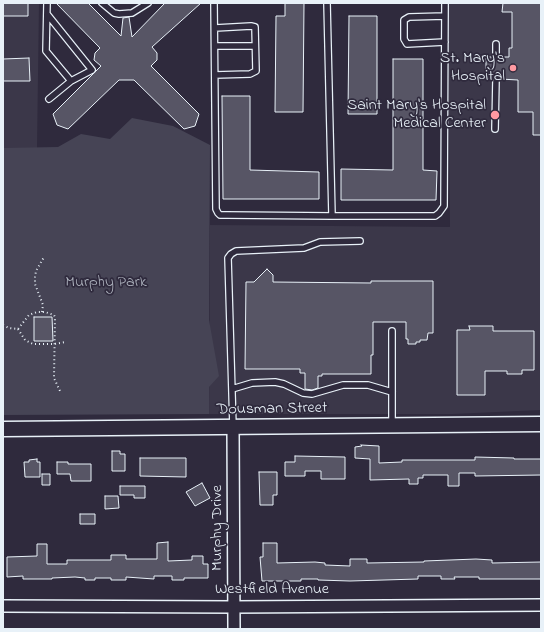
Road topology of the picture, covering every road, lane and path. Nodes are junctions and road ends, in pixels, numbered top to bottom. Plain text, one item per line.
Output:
1 (47, 3) edge
2 (102, 3) edge
3 (148, 3) edge
4 (214, 3) edge
5 (327, 3) edge
6 (445, 3) edge
7 (47, 14) junction
8 (445, 16) junction
9 (215, 28) junction
10 (445, 42) junction
11 (496, 44) dead end
12 (215, 46) junction
13 (255, 46) junction
14 (496, 57) dead end
15 (215, 75) junction
16 (496, 79) dead end
17 (71, 80) junction
18 (49, 99) dead end
19 (495, 129) dead end
20 (332, 216) junction
21 (360, 241) dead end
22 (44, 257) dead end
23 (42, 312) junction
24 (3, 325) edge
25 (18, 329) junction
26 (392, 331) dead end
27 (66, 342) dead end
28 (54, 344) junction
29 (232, 389) junction
30 (60, 391) dead end
31 (392, 392) junction
32 (541, 424) edge
33 (392, 426) junction
34 (233, 428) junction
35 (3, 430) edge
36 (541, 605) edge
37 (3, 606) edge
38 (234, 607) junction
39 (234, 629) edge

1 - 7 lane
2 - 3 lane
4 - 9 lane
5 - 20 lane
6 - 8 lane
7 - 17 lane
7 - 17 lane
8 - 10 lane
8 - 10 lane
9 - 12 lane
9 - 13 lane
10 - 20 lane
11 - 14 lane
12 - 13 lane
12 - 15 lane
13 - 15 lane
15 - 20 lane
16 - 19 lane
17 - 18 lane
21 - 29 lane
22 - 23 path
23 - 25 path
23 - 28 path
24 - 25 path
25 - 28 path
26 - 31 lane
27 - 28 path
28 - 30 path
29 - 31 lane
29 - 34 lane
31 - 33 lane
32 - 33 street, Dousman Street
33 - 34 street, Dousman Street
34 - 35 street, Dousman Street
34 - 38 street, Murphy Drive
36 - 38 street, Westfield Avenue
37 - 38 street, Westfield Avenue
38 - 39 street, Murphy Drive

